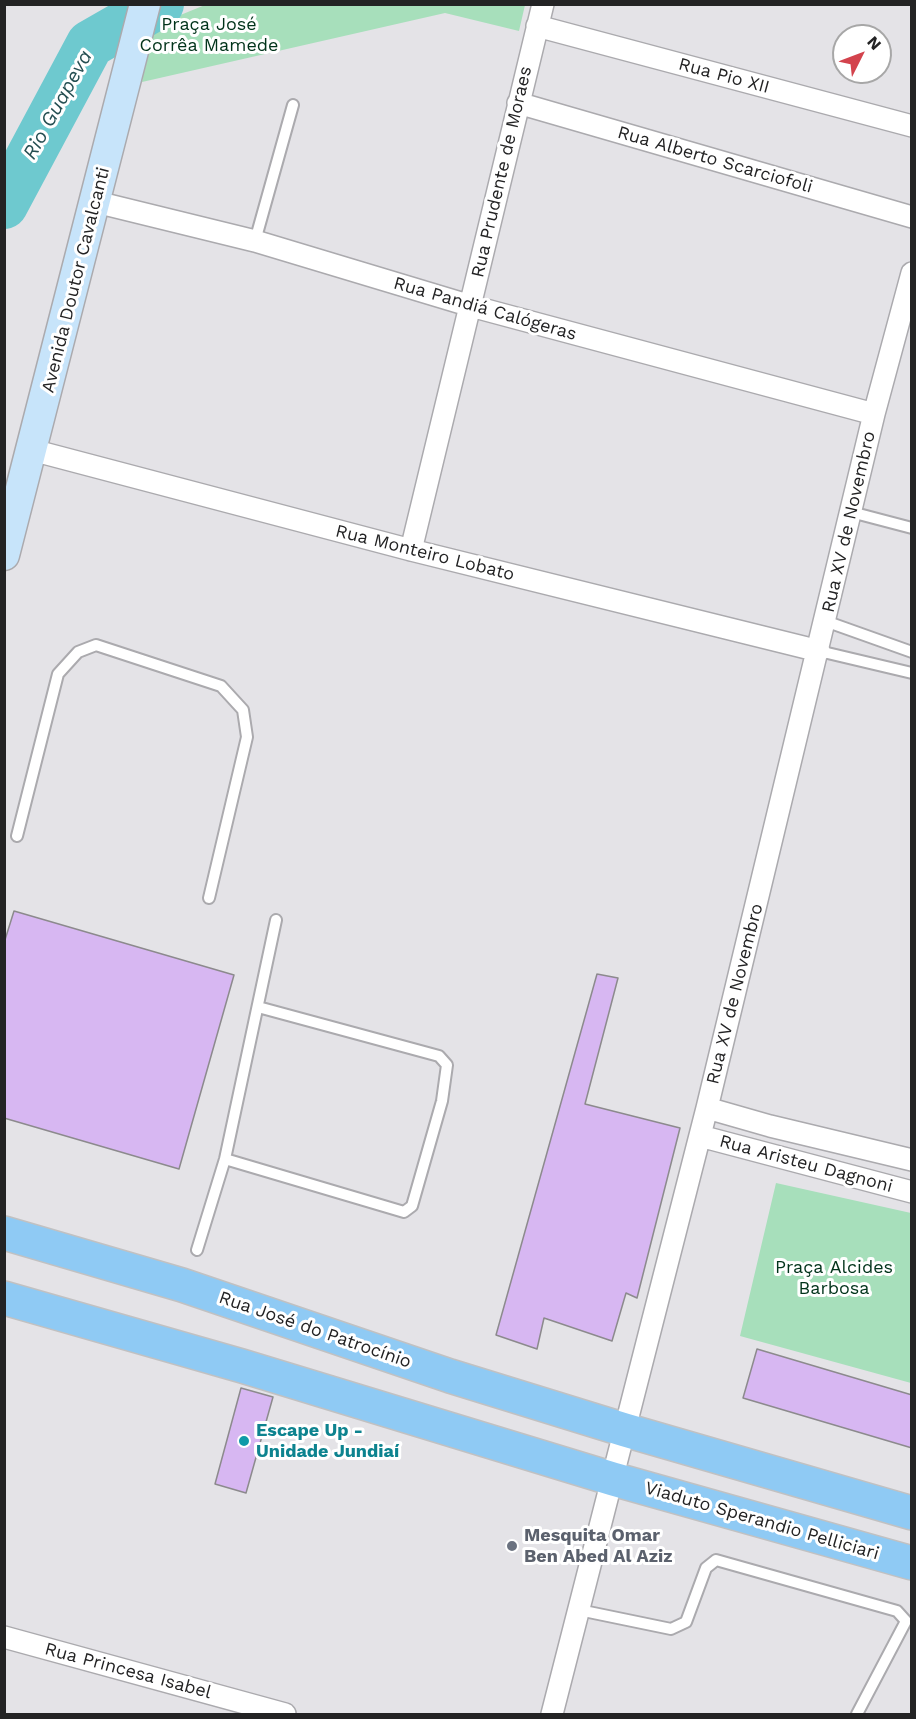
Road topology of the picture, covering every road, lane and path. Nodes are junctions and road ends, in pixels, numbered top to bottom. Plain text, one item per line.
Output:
1 (145, 4) edge
2 (543, 4) edge
3 (537, 26) junction
4 (518, 103) junction
5 (293, 105) dead end
6 (912, 126) edge
7 (96, 202) junction
8 (912, 217) edge
9 (255, 241) junction
10 (912, 273) edge
11 (471, 306) junction
12 (874, 414) junction
13 (32, 450) junction
14 (851, 512) junction
15 (912, 528) edge
16 (411, 550) junction
17 (4, 555) edge
18 (825, 621) junction
19 (819, 651) junction
20 (912, 652) edge
21 (912, 674) edge
22 (17, 836) dead end
23 (209, 898) dead end
24 (276, 920) dead end
25 (258, 1007) junction
26 (707, 1108) junction
27 (700, 1136) junction
28 (225, 1159) junction
29 (912, 1160) edge
30 (912, 1192) edge
31 (4, 1233) edge
32 (197, 1250) dead end
33 (4, 1298) edge
34 (625, 1430) junction
35 (613, 1479) junction
36 (912, 1513) edge
37 (912, 1563) edge
38 (579, 1610) junction
39 (4, 1637) edge
40 (285, 1714) edge
41 (552, 1714) edge
42 (857, 1714) edge

1 - 7 main road, Avenida Doutor Cavalcanti
2 - 3 street, Rua Prudente de Moraes
3 - 4 street, Rua Prudente de Moraes
3 - 6 street, Rua Pio XII
4 - 8 street, Rua Alberto Scarciofoli
4 - 11 street, Rua Prudente de Moraes
5 - 9 lane
7 - 9 street, Rua Pandiá Calógeras
7 - 13 main road, Avenida Doutor Cavalcanti
9 - 11 street, Rua Pandiá Calógeras
10 - 12 street, Rua XV de Novembro
11 - 12 street, Rua Pandiá Calógeras
11 - 16 street, Rua Prudente de Moraes
12 - 14 street, Rua XV de Novembro
13 - 16 street, Rua Monteiro Lobato
13 - 17 main road, Avenida Doutor Cavalcanti
14 - 15 lane
14 - 18 street, Rua XV de Novembro
16 - 19 street, Rua Monteiro Lobato
18 - 19 street, Rua XV de Novembro
18 - 20 lane
19 - 21 lane
19 - 26 street, Rua XV de Novembro
22 - 23 lane
24 - 25 lane
25 - 28 lane
25 - 28 lane
26 - 27 street, Rua XV de Novembro
26 - 29 street, Rua Aristeu Dagnoni
27 - 30 street, Rua Aristeu Dagnoni
27 - 34 street, Rua XV de Novembro
28 - 32 lane
31 - 34 main road, Rua José do Patrocínio
33 - 35 main road
34 - 35 street, Rua XV de Novembro
34 - 36 main road
35 - 37 main road, Viaduto Sperandio Pelliciari
35 - 38 street, Rua XV de Novembro
38 - 41 street, Rua XV de Novembro
38 - 42 lane
39 - 40 street, Rua Princesa Isabel

